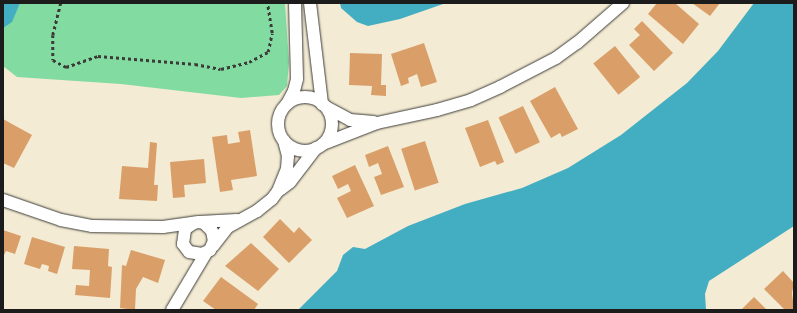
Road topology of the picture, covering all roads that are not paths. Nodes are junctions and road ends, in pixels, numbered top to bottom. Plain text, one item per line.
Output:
1 (294, 3) edge
2 (310, 3) edge
3 (623, 3) edge
4 (287, 104) junction
5 (324, 105) junction
6 (377, 122) junction
7 (284, 141) junction
8 (320, 146) junction
9 (278, 191) junction
10 (3, 200) edge
11 (237, 220) junction
12 (196, 223) junction
13 (163, 227) junction
14 (187, 250) junction
15 (209, 250) junction
16 (192, 274) junction
17 (172, 310) edge

1 - 4 street
2 - 5 street
3 - 6 street
4 - 5 street
4 - 7 street
5 - 6 street
5 - 8 street
6 - 8 street
7 - 8 street
7 - 9 street
8 - 9 street
9 - 11 street
10 - 13 street
11 - 12 street
11 - 15 street
12 - 13 street
12 - 14 street
12 - 15 street
13 - 14 street
14 - 15 street
14 - 16 street
15 - 16 street
16 - 17 street

